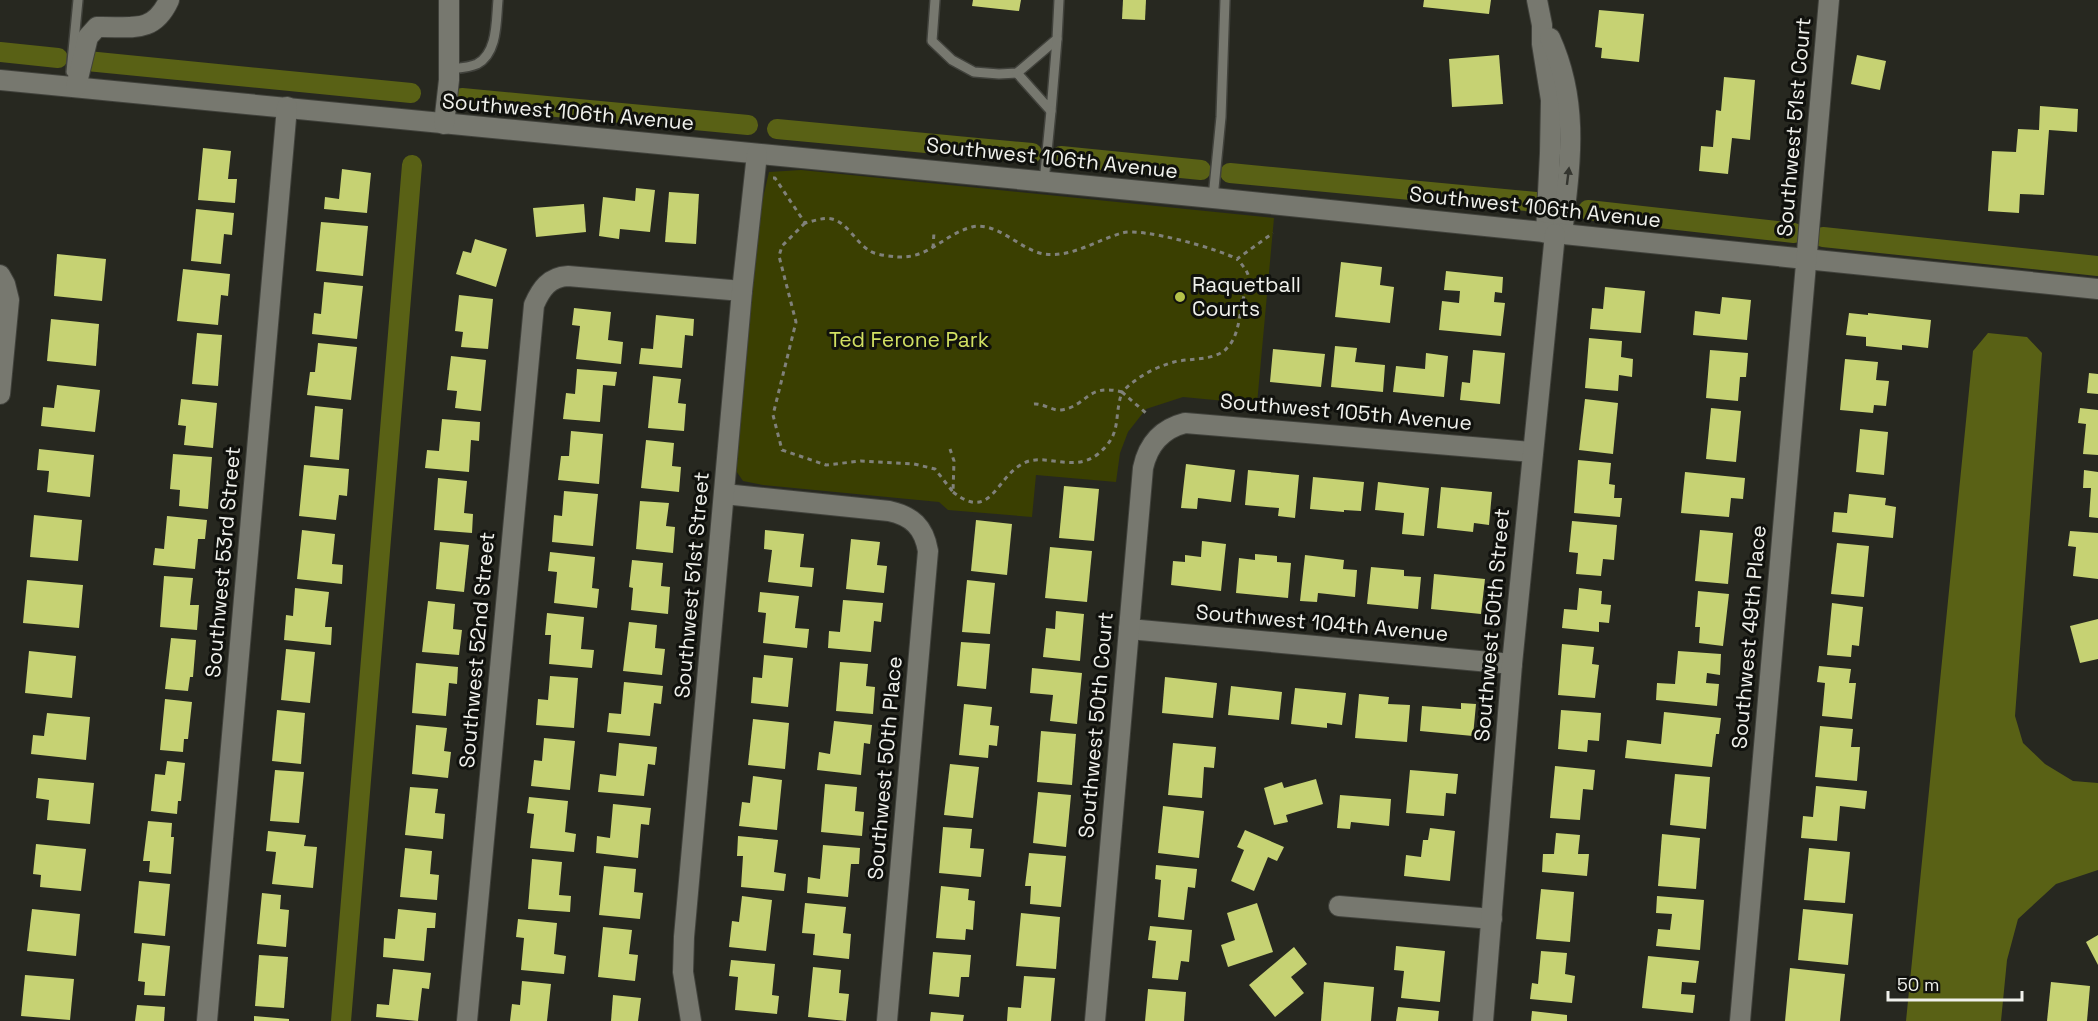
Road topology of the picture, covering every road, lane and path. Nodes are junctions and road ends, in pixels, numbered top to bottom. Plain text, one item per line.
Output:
1 (78, 0) edge
2 (169, 0) edge
3 (449, 0) edge
4 (498, 0) edge
5 (935, 0) edge
6 (1059, 0) edge
7 (1225, 0) edge
8 (1537, 0) edge
9 (1829, 0) edge
10 (1542, 25) junction
11 (1057, 39) junction
12 (449, 69) junction
13 (1017, 73) junction
14 (0, 80) edge
15 (73, 87) junction
16 (288, 107) junction
17 (1051, 111) junction
18 (1551, 120) junction
19 (1571, 120) junction
20 (444, 124) junction
21 (757, 154) junction
22 (765, 177) dead end
23 (1044, 182) junction
24 (1213, 198) junction
25 (805, 223) junction
26 (934, 232) dead end
27 (1273, 233) dead end
28 (1554, 234) junction
29 (933, 249) junction
30 (1806, 258) junction
31 (1237, 259) junction
32 (1, 276) edge
33 (2098, 289) edge
34 (742, 291) junction
35 (1122, 392) junction
36 (0, 394) edge
37 (1034, 404) dead end
38 (1147, 414) dead end
39 (1158, 437) joint
40 (950, 449) dead end
41 (1533, 452) junction
42 (952, 492) junction
43 (724, 494) junction
44 (1128, 629) junction
45 (1512, 664) junction
46 (1339, 906) dead end
47 (1492, 919) junction
48 (207, 1021) edge
49 (467, 1021) edge
50 (691, 1021) edge
51 (888, 1021) edge
52 (1095, 1021) edge
53 (1483, 1021) edge
54 (1740, 1021) edge

1 - 15 lane
2 - 15 street
3 - 12 street
4 - 12 lane
5 - 13 lane
6 - 11 lane
7 - 24 lane
8 - 10 street, Southwest 50th Street
9 - 30 street, Southwest 51st Court
10 - 18 street, Southwest 50th Street
10 - 19 street, Southwest 50th Street
11 - 13 lane
11 - 17 lane
12 - 20 street
13 - 17 lane
14 - 15 street, Southwest 106th Avenue
15 - 16 street, Southwest 106th Avenue
16 - 20 street, Southwest 106th Avenue
16 - 48 street, Southwest 53rd Street
17 - 23 lane
18 - 19 lane
18 - 28 street, Southwest 50th Street
28 -> 19 street, Southwest 50th Street
20 - 21 street, Southwest 106th Avenue
21 - 23 street, Southwest 106th Avenue
21 - 34 street, Southwest 51st Street
22 - 25 path
23 - 24 street, Southwest 106th Avenue
24 - 28 street, Southwest 106th Avenue
25 - 29 path
25 - 42 path
26 - 29 path
27 - 31 path
28 - 30 street, Southwest 106th Avenue
28 - 41 street, Southwest 50th Street
29 - 31 path
30 - 33 street, Southwest 106th Avenue
30 - 54 street, Southwest 49th Place
31 - 35 path
32 - 36 street
34 - 43 street, Southwest 51st Street
34 - 49 street, Southwest 52nd Street
35 - 37 path
35 - 38 path
35 - 42 path
39 - 41 street, Southwest 105th Avenue
39 - 44 street, Southwest 50th Court
40 - 42 path
41 - 45 street, Southwest 50th Street
43 - 50 street, Southwest 51st Street
43 - 51 street, Southwest 50th Place
44 - 45 street, Southwest 104th Avenue
44 - 52 street, Southwest 50th Court
45 - 47 street, Southwest 50th Street
46 - 47 street
47 - 53 street, Southwest 50th Street

